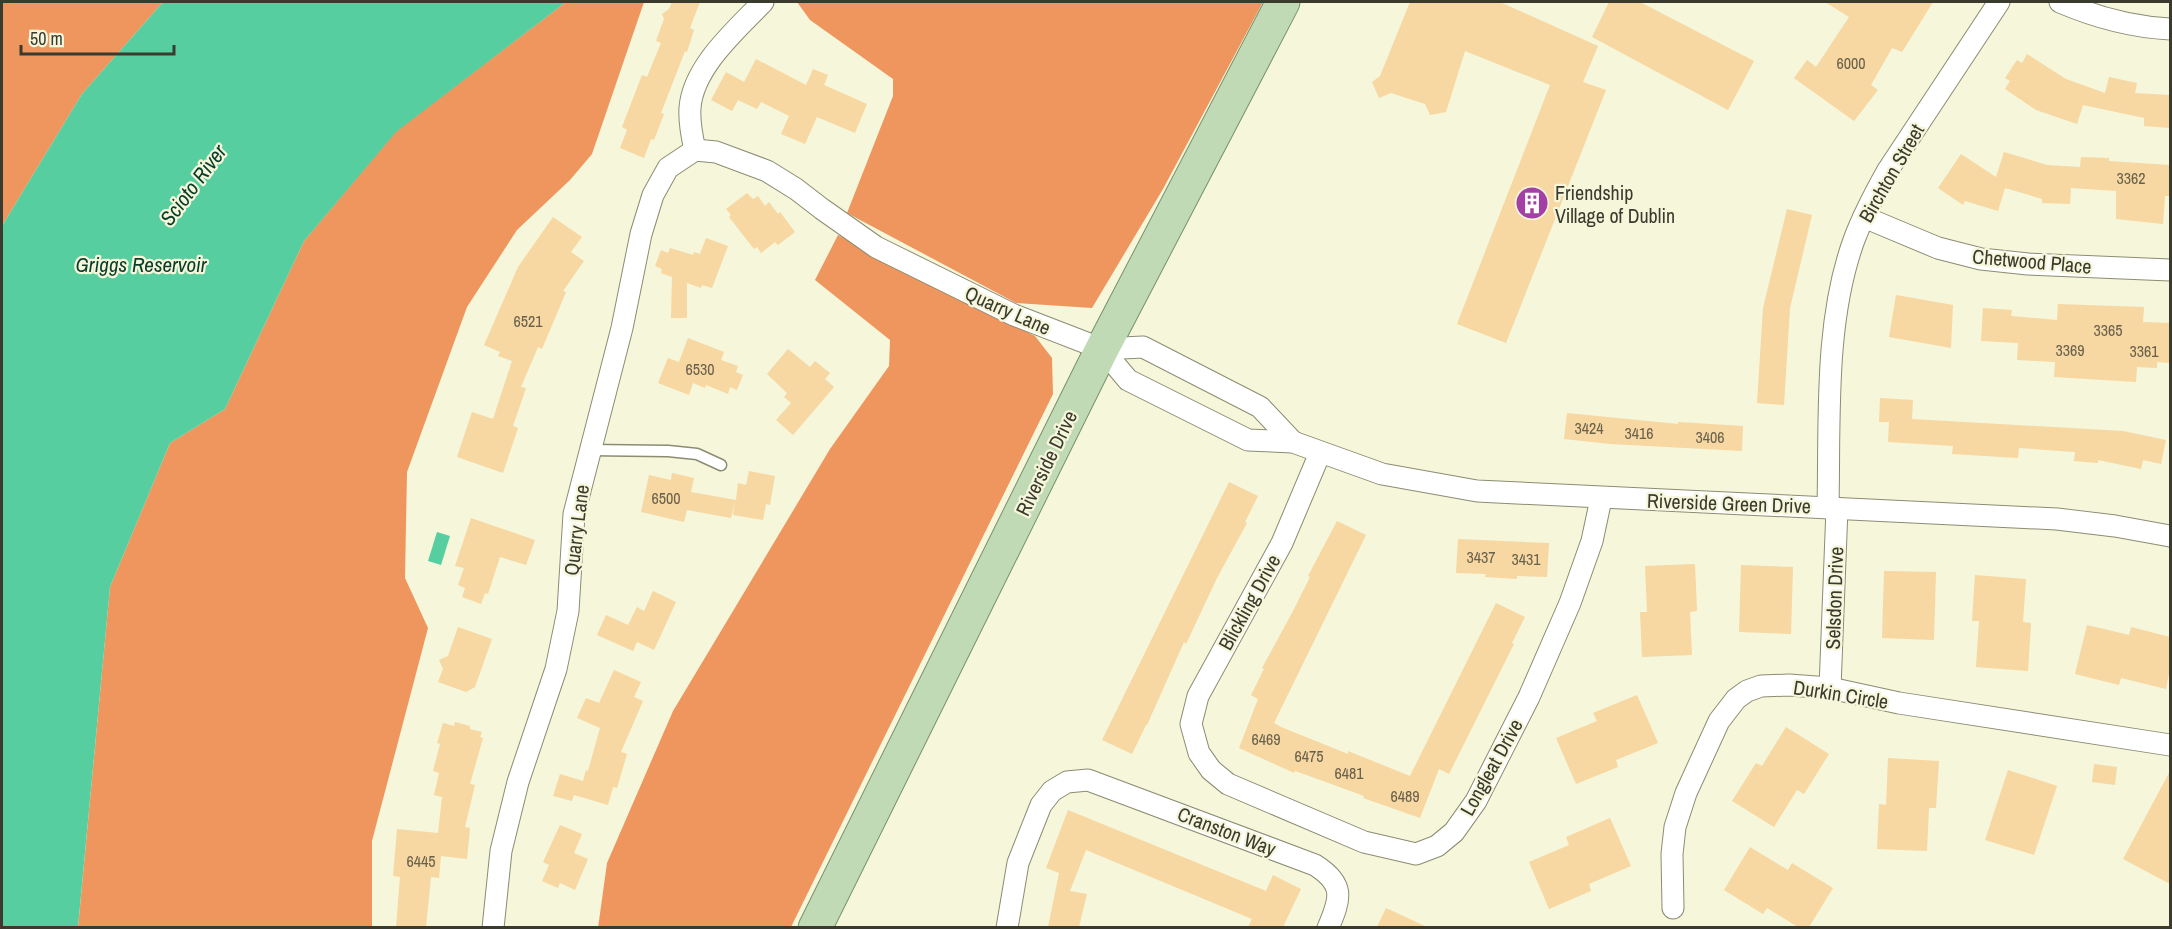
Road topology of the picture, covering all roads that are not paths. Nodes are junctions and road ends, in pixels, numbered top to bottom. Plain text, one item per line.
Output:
1 (763, 2) edge
2 (1283, 2) edge
3 (1999, 2) edge
4 (2060, 2) edge
5 (2170, 28) edge
6 (695, 150) junction
7 (1864, 217) junction
8 (2170, 270) edge
9 (1102, 350) junction
10 (1293, 442) junction
11 (589, 450) junction
12 (1320, 453) junction
13 (721, 465) dead end
14 (1601, 499) junction
15 (1833, 508) junction
16 (2170, 536) edge
17 (1830, 688) junction
18 (2170, 745) edge
19 (1199, 753) joint
20 (1673, 908) dead end
21 (493, 927) edge
22 (815, 927) edge
23 (1006, 927) edge
24 (1328, 927) edge

1 - 6 street
2 - 9 main road, Riverside Drive
3 - 7 street, Birchton Street
4 - 5 street
6 - 9 street, Quarry Lane
6 - 11 street, Quarry Lane
7 - 8 street, Chetwood Place
7 - 15 street, Birchton Street
9 - 10 street, Riverside Green Drive
9 - 10 street, Riverside Green Drive
9 - 22 main road, Riverside Drive
10 - 12 street, Riverside Green Drive
11 - 13 lane
11 - 21 street, Quarry Lane
12 - 14 street, Riverside Green Drive
12 - 19 street, Blickling Drive
14 - 15 street, Riverside Green Drive
14 - 19 street, Longleat Drive
15 - 16 street, Riverside Green Drive
15 - 17 street, Selsdon Drive
17 - 18 street, Durkin Circle
17 - 20 street, Durkin Circle
23 - 24 street, Cranston Way

